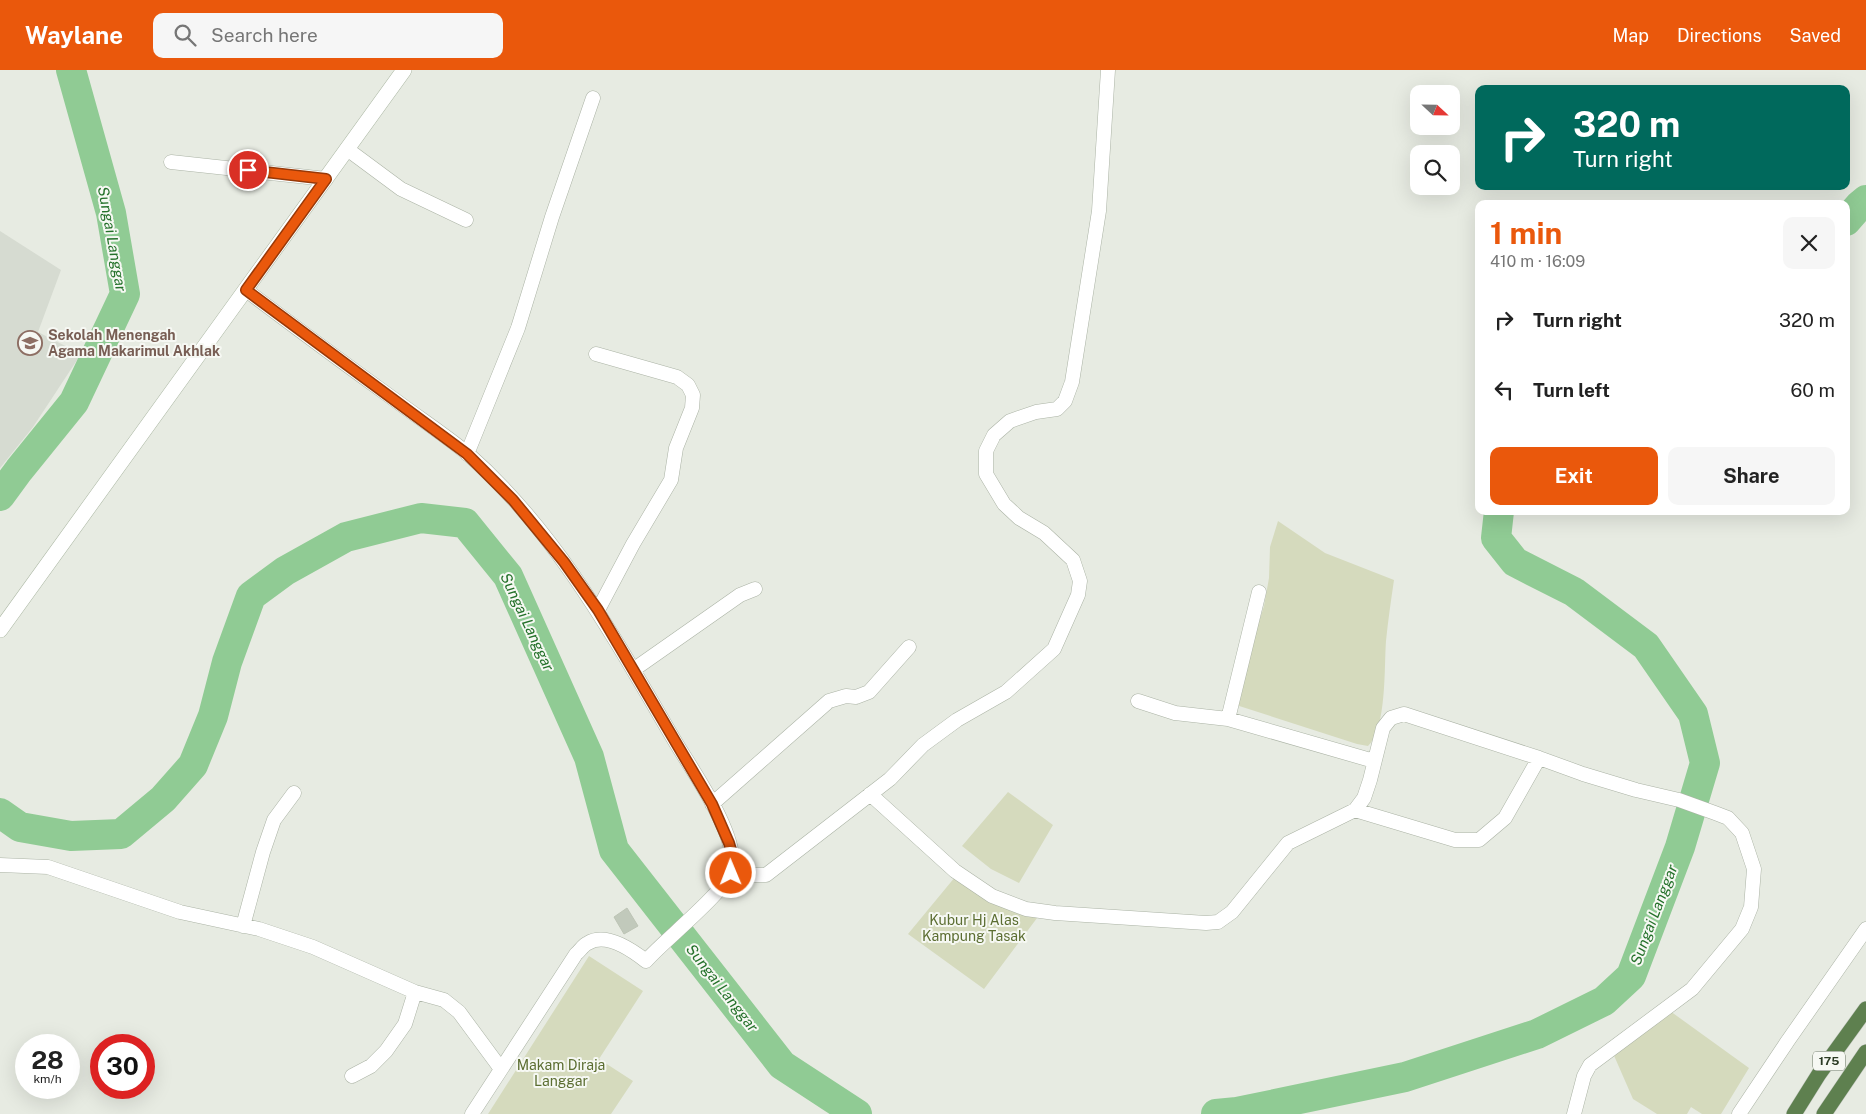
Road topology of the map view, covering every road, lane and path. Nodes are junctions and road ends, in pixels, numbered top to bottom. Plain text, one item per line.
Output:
1 (404, 70) edge
2 (1108, 70) edge
3 (593, 98) dead end
4 (347, 149) junction
5 (171, 162) dead end
6 (326, 179) junction
7 (466, 220) dead end
8 (246, 290) junction
9 (596, 354) dead end
10 (467, 454) junction
11 (755, 589) dead end
12 (1260, 592) dead end
13 (598, 610) junction
14 (0, 630) edge
15 (909, 648) dead end
16 (633, 670) junction
17 (1138, 700) dead end
18 (1228, 719) junction
19 (1539, 758) junction
20 (1374, 761) junction
21 (294, 793) dead end
22 (870, 794) junction
23 (712, 804) junction
24 (1355, 810) junction
25 (0, 865) edge
26 (731, 873) junction
27 (244, 926) junction
28 (1866, 929) edge
29 (415, 992) junction
30 (1866, 1009) edge
31 (1866, 1052) edge
32 (501, 1069) junction
33 (352, 1076) dead end
34 (472, 1114) edge
35 (1574, 1114) edge
36 (1739, 1114) edge
37 (1794, 1114) edge
38 (1824, 1114) edge

1 - 4 main road
2 - 22 street
3 - 10 street
4 - 6 main road
4 - 7 street
5 - 6 street
6 - 8 main road
8 - 10 street
8 - 14 main road
9 - 13 street
10 - 13 street
11 - 16 street
12 - 18 street
13 - 16 street
15 - 23 street
16 - 23 street
17 - 18 street
18 - 20 street
19 - 20 street
19 - 24 street
19 - 35 street
20 - 24 street
21 - 27 street
22 - 24 street
22 - 26 street
23 - 26 street
25 - 27 street
26 - 32 street
27 - 29 street
28 - 36 street
29 - 32 street
29 - 33 street
30 - 37 highway, 175
31 - 38 highway, 175
32 - 34 street

